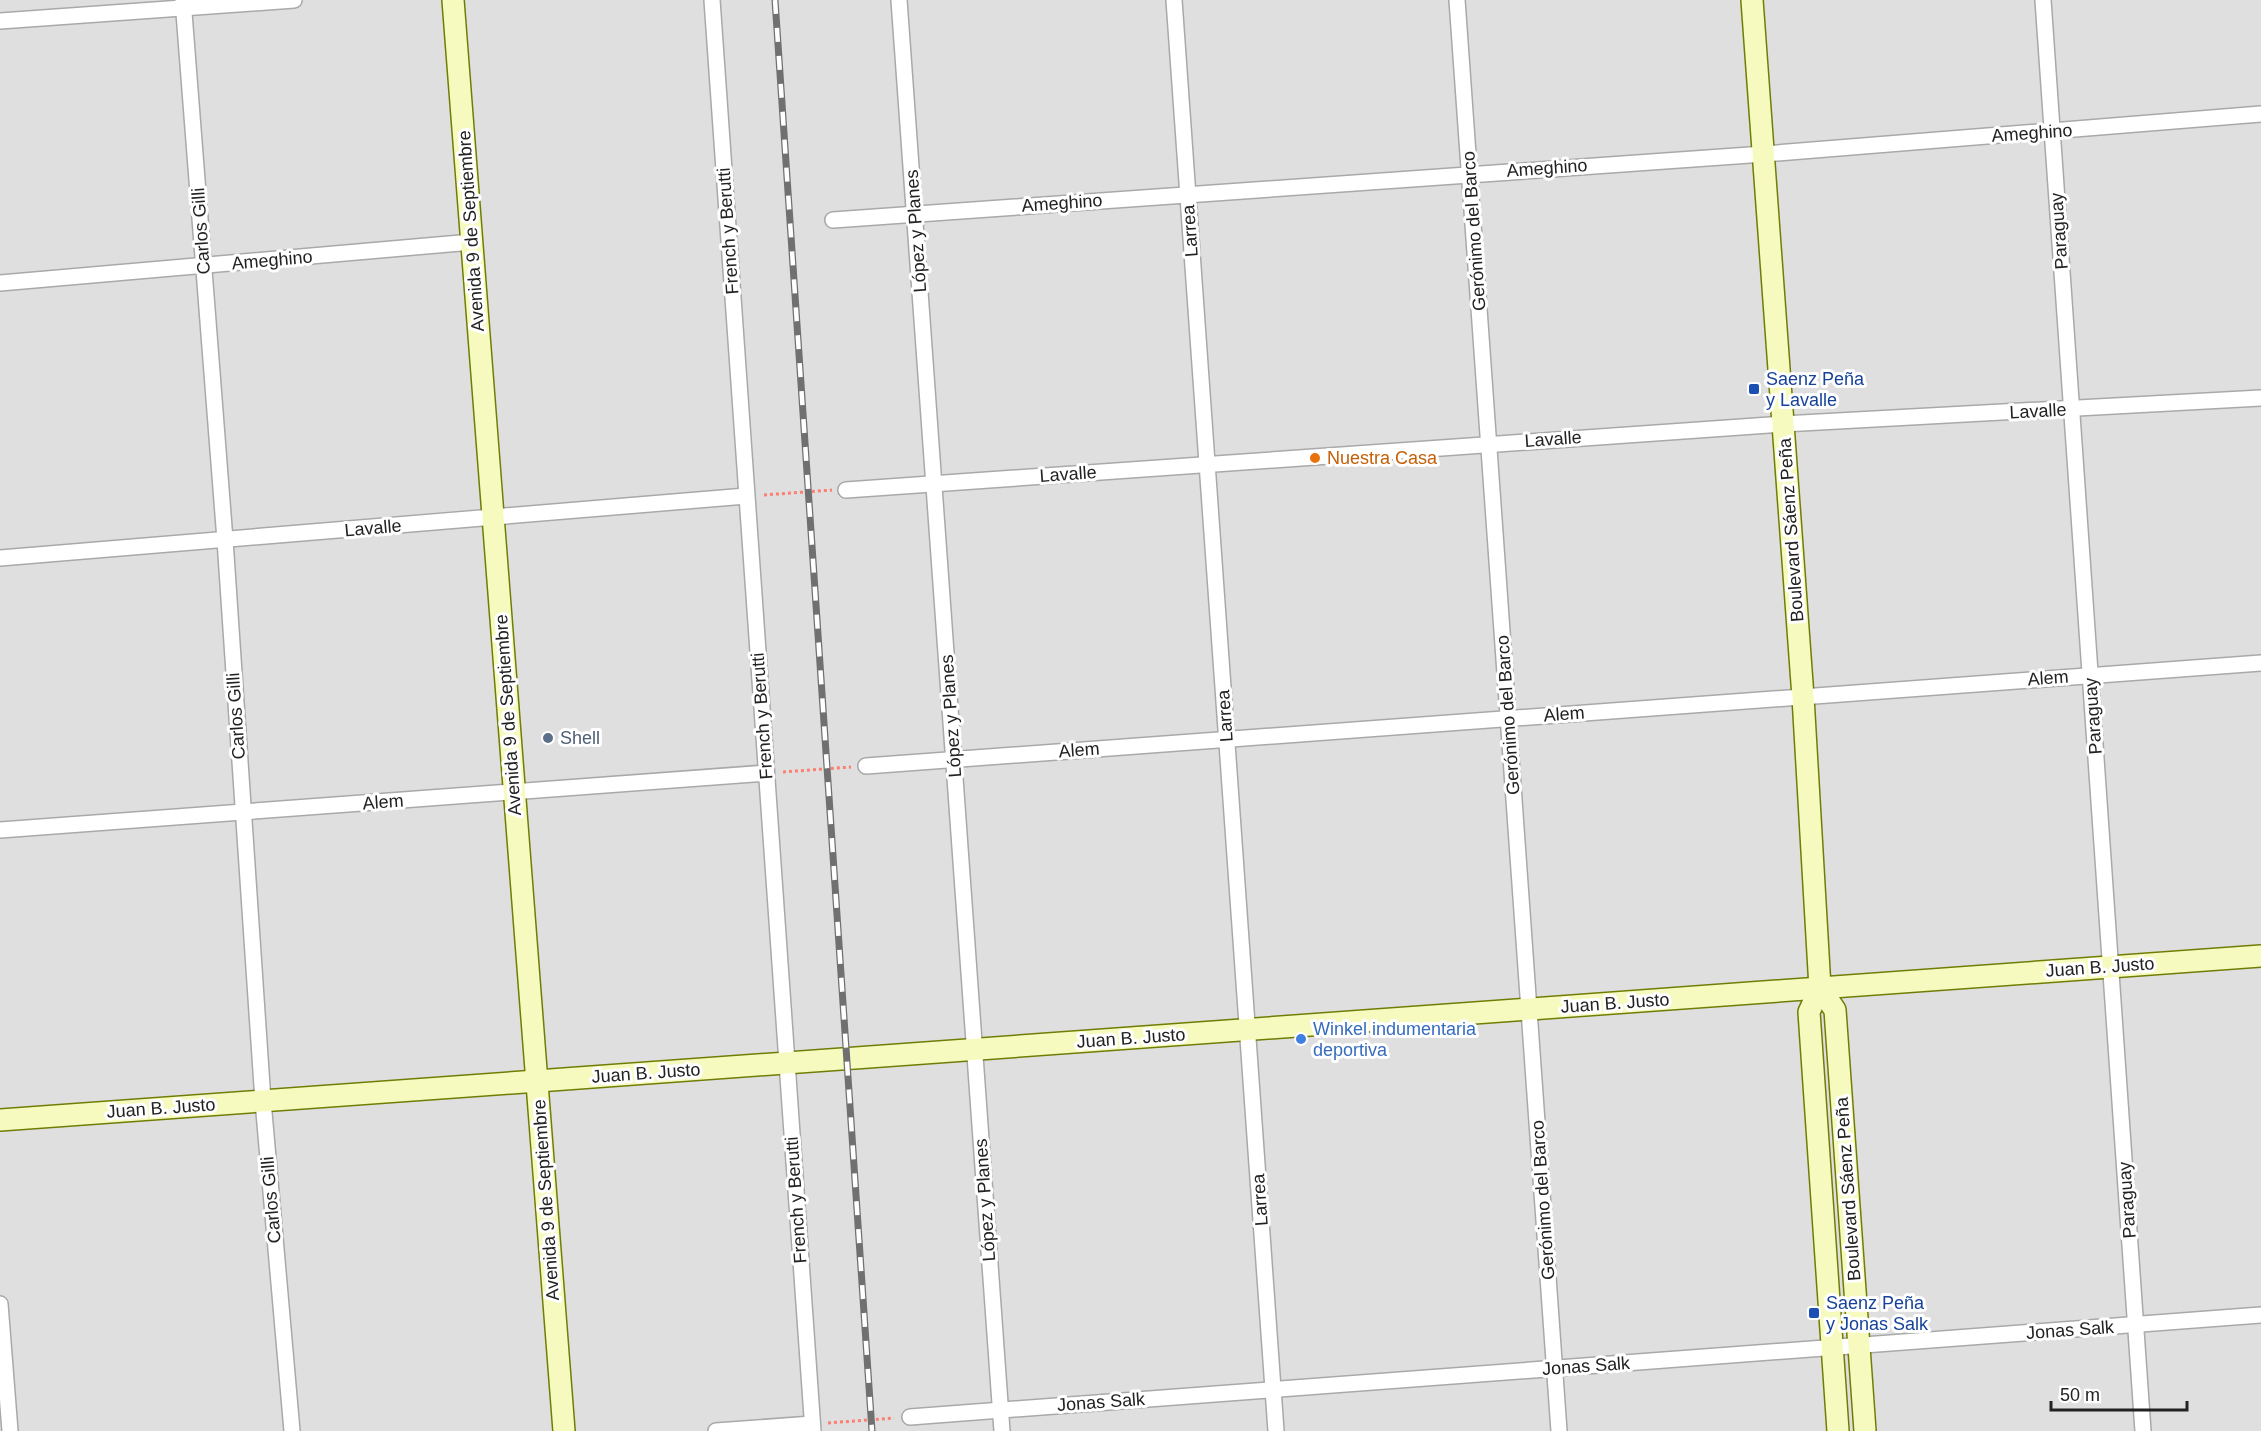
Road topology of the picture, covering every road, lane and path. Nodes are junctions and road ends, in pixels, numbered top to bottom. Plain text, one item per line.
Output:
1 (294, 0) edge
2 (453, 0) edge
3 (711, 0) edge
4 (899, 0) edge
5 (1174, 0) edge
6 (1457, 0) edge
7 (1752, 0) edge
8 (2043, 0) edge
9 (183, 5) edge
10 (0, 21) edge
11 (2261, 114) edge
12 (2052, 132) junction
13 (1764, 154) junction
14 (1470, 174) junction
15 (1187, 194) junction
16 (915, 213) junction
17 (833, 220) dead end
18 (472, 242) junction
19 (204, 266) junction
20 (0, 283) edge
21 (2261, 398) edge
22 (2070, 410) junction
23 (1783, 424) junction
24 (1489, 444) junction
25 (1207, 466) junction
26 (934, 482) junction
27 (846, 490) joint
28 (746, 496) junction
29 (493, 518) junction
30 (225, 540) junction
31 (0, 558) edge
32 (2261, 663) edge
33 (2090, 675) junction
34 (1803, 696) junction
35 (1509, 718) junction
36 (1226, 739) junction
37 (954, 759) junction
38 (866, 766) joint
39 (766, 773) junction
40 (514, 792) junction
41 (242, 812) junction
42 (0, 830) edge
43 (2261, 956) edge
44 (2110, 967) junction
45 (1820, 988) junction
46 (1529, 1009) junction
47 (1247, 1029) junction
48 (975, 1049) junction
49 (786, 1063) junction
50 (537, 1081) junction
51 (263, 1101) junction
52 (0, 1120) edge
53 (0, 1304) edge
54 (2261, 1316) edge
55 (2135, 1325) junction
56 (1859, 1346) junction
57 (1833, 1347) junction
58 (1555, 1368) junction
59 (1273, 1389) junction
60 (1000, 1410) junction
61 (910, 1417) joint
62 (812, 1427) edge
63 (10, 1431) edge
64 (292, 1431) edge
65 (564, 1431) edge
66 (716, 1431) edge
67 (1002, 1431) edge
68 (1276, 1431) edge
69 (1559, 1431) edge
70 (1838, 1431) edge
71 (1865, 1431) edge
72 (2143, 1431) edge

1 - 9 street
2 - 18 street, Avenida 9 de Septiembre
3 - 28 street, French y Berutti
4 - 16 street, López y Planes
5 - 15 street, Larrea
6 - 14 street, Gerónimo del Barco
7 - 13 street, Boulevard Sáenz Peña
8 - 12 street, Paraguay
9 - 10 street
9 - 19 street, Carlos Gilli
11 - 12 street, Ameghino
12 - 13 street, Ameghino
12 - 22 street, Paraguay
13 - 14 street, Ameghino
13 - 23 street, Boulevard Sáenz Peña
14 - 15 street, Ameghino
14 - 24 street, Gerónimo del Barco
15 - 16 street, Ameghino
15 - 25 street, Larrea
16 - 17 street, Ameghino
16 - 26 street, López y Planes
18 - 19 street, Ameghino
18 - 29 street, Avenida 9 de Septiembre
19 - 20 street, Ameghino
19 - 30 street, Carlos Gilli
21 - 22 street, Lavalle
22 - 23 street, Lavalle
22 - 33 street, Paraguay
23 - 24 street, Lavalle
23 - 34 street, Boulevard Sáenz Peña
24 - 25 street, Lavalle
24 - 35 street, Gerónimo del Barco
25 - 26 street, Lavalle
25 - 36 street, Larrea
26 - 27 street, Lavalle
26 - 37 street, López y Planes
27 - 28 path
28 - 29 street, Lavalle
28 - 39 street, French y Berutti
29 - 30 street, Lavalle
29 - 40 street, Avenida 9 de Septiembre
30 - 31 street, Lavalle
30 - 41 street, Carlos Gilli
32 - 33 street, Alem
33 - 34 street, Alem
33 - 44 street, Paraguay
34 - 35 street, Alem
34 - 45 street, Boulevard Sáenz Peña
35 - 36 street, Alem
35 - 46 street, Gerónimo del Barco
36 - 37 street, Alem
36 - 47 street, Larrea
37 - 38 street, Alem
37 - 48 street, López y Planes
38 - 39 path
39 - 40 street, Alem
39 - 49 street, French y Berutti
40 - 41 street, Alem
40 - 50 street, Avenida 9 de Septiembre
41 - 42 street, Alem
41 - 51 street, Carlos Gilli
43 - 44 street, Juan B. Justo
44 - 45 street, Juan B. Justo
44 - 55 street, Paraguay
45 - 46 street, Juan B. Justo
45 - 56 street, Boulevard Sáenz Peña
45 - 57 street, Boulevard Sáenz Peña
46 - 47 street, Juan B. Justo
46 - 58 street, Gerónimo del Barco
47 - 48 street, Juan B. Justo
47 - 59 street, Larrea
48 - 49 street, Juan B. Justo
48 - 60 street, López y Planes
49 - 50 street, Juan B. Justo
49 - 62 street, French y Berutti
50 - 51 street, Juan B. Justo
50 - 65 street, Avenida 9 de Septiembre
51 - 52 street, Juan B. Justo
51 - 64 street, Carlos Gilli
53 - 63 street
54 - 55 street, Jonas Salk
55 - 56 street, Jonas Salk
55 - 72 street, Paraguay
56 - 57 street, Jonas Salk
56 - 71 street, Boulevard Sáenz Peña
57 - 58 street, Jonas Salk
57 - 70 street, Boulevard Sáenz Peña
58 - 59 street, Jonas Salk
58 - 69 street, Gerónimo del Barco
59 - 60 street, Jonas Salk
59 - 68 street, Larrea
60 - 61 street, Jonas Salk
60 - 67 street, López y Planes
61 - 62 path
62 - 66 street

